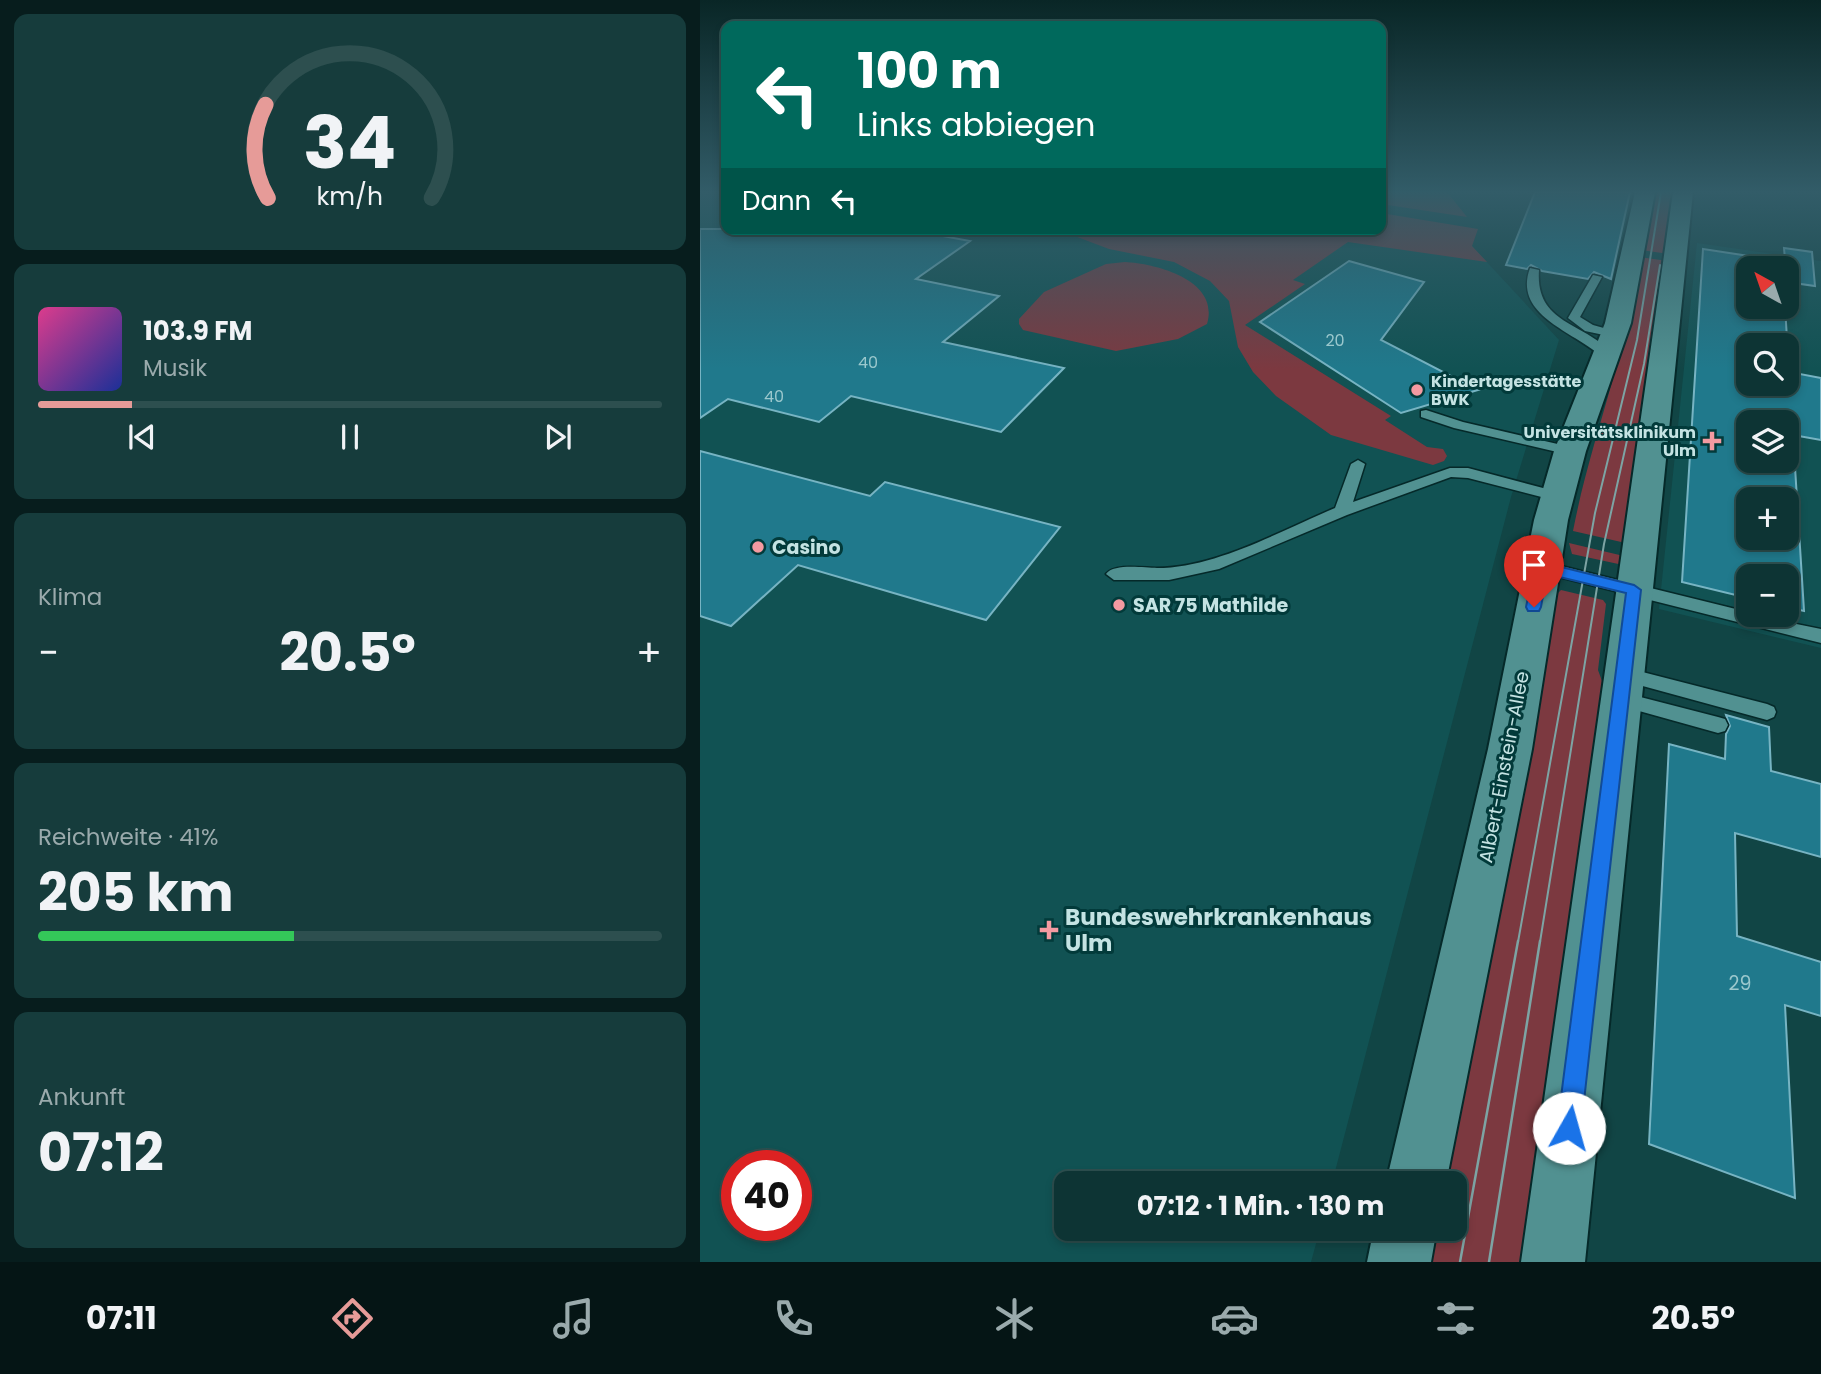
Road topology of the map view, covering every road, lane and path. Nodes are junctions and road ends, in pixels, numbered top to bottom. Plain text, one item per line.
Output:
1 (1632, 251) edge
2 (1676, 251) edge
3 (1534, 270) dead end
4 (1597, 277) dead end
5 (1611, 346) junction
6 (1426, 414) dead end
7 (1570, 451) junction
8 (1357, 464) dead end
9 (1557, 496) junction
10 (1342, 511) junction
11 (1541, 567) junction
12 (1114, 574) dead end
13 (1634, 590) junction
14 (1821, 636) edge
15 (1622, 687) junction
16 (1767, 712) dead end
17 (1718, 725) dead end
18 (1419, 1171) edge
19 (1403, 1241) edge
20 (1399, 1262) edge
21 (1553, 1262) edge

1 - 5 street, Albert-Einstein-Allee
2 - 13 street
3 - 5 lane
4 - 5 lane
5 - 7 street, Albert-Einstein-Allee
6 - 7 lane
7 - 9 street, Albert-Einstein-Allee
8 - 10 lane
9 - 10 lane
9 - 11 street, Albert-Einstein-Allee
10 - 12 lane
11 - 13 lane
11 - 18 street, Albert-Einstein-Allee
13 - 14 lane
13 - 15 street
15 - 16 lane
15 - 17 lane
15 - 21 street
19 - 20 street

